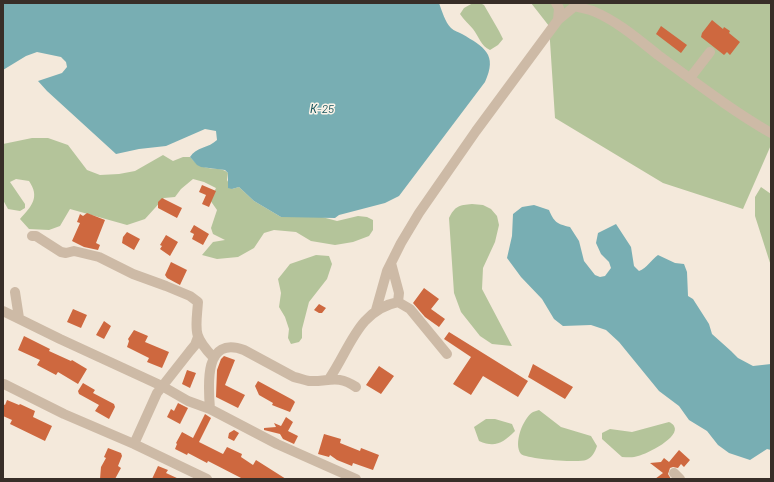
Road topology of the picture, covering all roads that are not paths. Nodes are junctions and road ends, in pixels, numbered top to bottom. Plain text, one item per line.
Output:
1 (556, 3) edge
2 (576, 5) edge
3 (558, 20) junction
4 (710, 52) dead end
5 (690, 78) junction
6 (771, 133) edge
7 (32, 236) dead end
8 (391, 263) junction
9 (15, 292) dead end
10 (398, 302) junction
11 (376, 310) junction
12 (3, 311) edge
13 (19, 318) junction
14 (198, 337) junction
15 (446, 354) dead end
16 (213, 357) junction
17 (329, 379) junction
18 (4, 384) dead end
19 (162, 386) junction
20 (356, 387) dead end
21 (210, 409) junction
22 (134, 444) junction
23 (207, 479) edge
24 (356, 479) edge

1 - 3 street
2 - 3 street
2 - 5 street
3 - 8 street
4 - 5 street
5 - 6 street
7 - 14 street
8 - 10 street
8 - 11 street
9 - 13 street
10 - 11 street
10 - 15 street
11 - 17 street
12 - 13 street
13 - 19 street
14 - 16 street
14 - 19 street
16 - 17 street
16 - 21 street
17 - 20 street
18 - 22 street
19 - 21 street
19 - 22 street
21 - 24 street
22 - 23 street

